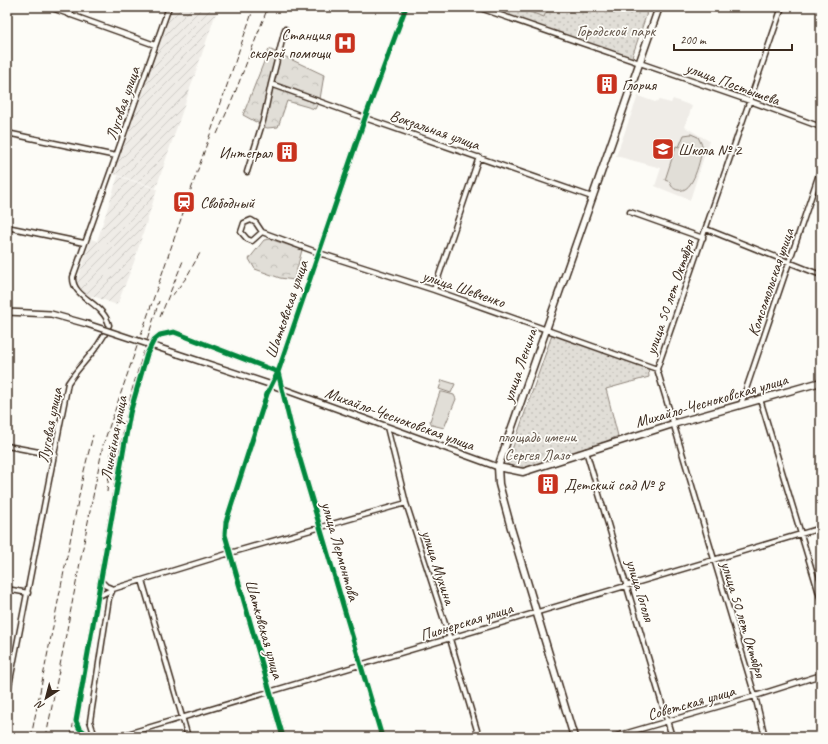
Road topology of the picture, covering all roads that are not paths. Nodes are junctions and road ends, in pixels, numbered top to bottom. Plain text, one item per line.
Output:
1 (49, 7) edge
2 (72, 7) edge
3 (169, 7) edge
4 (406, 7) edge
5 (477, 7) edge
6 (659, 7) edge
7 (782, 7) edge
8 (70, 15) junction
9 (285, 29) dead end
10 (155, 45) junction
11 (640, 63) junction
12 (271, 84) junction
13 (750, 101) junction
14 (365, 118) junction
15 (821, 127) edge
16 (7, 133) edge
17 (116, 156) junction
18 (480, 157) junction
19 (821, 168) edge
20 (247, 172) dead end
21 (592, 197) junction
22 (630, 212) dead end
23 (7, 227) edge
24 (706, 228) junction
25 (262, 232) junction
26 (703, 238) junction
27 (84, 243) junction
28 (319, 253) junction
29 (789, 263) junction
30 (821, 275) edge
31 (434, 290) junction
32 (7, 312) edge
33 (546, 329) junction
34 (657, 369) junction
35 (278, 372) junction
36 (821, 382) edge
37 (272, 385) junction
38 (284, 390) junction
39 (760, 399) junction
40 (742, 404) junction
41 (673, 424) junction
42 (387, 427) junction
43 (7, 446) edge
44 (586, 451) junction
45 (55, 455) junction
46 (498, 466) junction
47 (406, 503) junction
48 (321, 527) junction
49 (821, 528) edge
50 (802, 534) junction
51 (230, 553) junction
52 (714, 560) junction
53 (142, 580) junction
54 (101, 581) junction
55 (627, 587) junction
56 (7, 589) edge
57 (113, 589) junction
58 (28, 593) junction
59 (99, 596) junction
60 (821, 600) edge
61 (537, 612) junction
62 (450, 639) junction
63 (362, 665) junction
64 (821, 675) edge
65 (270, 691) junction
66 (7, 696) edge
67 (755, 696) junction
68 (182, 718) junction
69 (667, 722) junction
70 (90, 737) edge
71 (95, 737) edge
72 (117, 737) edge
73 (188, 737) edge
74 (283, 737) edge
75 (382, 737) edge
76 (479, 737) edge
77 (574, 737) edge
78 (613, 737) edge
79 (672, 737) edge
80 (765, 737) edge

1 - 8 street
2 - 8 street
3 - 10 street, Луговая улица
4 - 14 street, Шатковская улица
5 - 11 street, улица Постышева
6 - 11 main road, улица Ленина
7 - 13 street, улица 50 лет Октября
8 - 10 street
9 - 12 street
10 - 17 street, Луговая улица
11 - 13 street, улица Постышева
11 - 21 main road, улица Ленина
12 - 14 street, Вокзальная улица
12 - 20 street
13 - 15 street, улица Постышева
13 - 24 street, улица 50 лет Октября
14 - 18 street, Вокзальная улица
14 - 28 street, Шатковская улица
16 - 17 street
17 - 27 street, Луговая улица
18 - 21 street, Вокзальная улица
18 - 31 street
19 - 29 street, Комсомольская улица
21 - 33 main road, улица Ленина
22 - 26 street
23 - 27 street
24 - 26 street, улица 50 лет Октября
24 - 29 street
25 - 25 street, улица Шевченко
25 - 28 street, улица Шевченко
26 - 34 street, улица 50 лет Октября
27 - 45 street, Луговая улица
28 - 31 street, улица Шевченко
28 - 35 street, Шатковская улица
29 - 30 street
29 - 40 street, Комсомольская улица
31 - 33 street, улица Шевченко
32 - 37 street, Михайло-Чесноковская улица, bridge
33 - 34 street, улица Шевченко
33 - 46 main road, улица Ленина
34 - 41 street, улица 50 лет Октября
35 - 37 street, Шатковская улица
35 - 38 street, улица Лермонтова
35 - 54 street, Линейная улица
36 - 39 main road, Михайло-Чесноковская улица
37 - 38 street, Михайло-Чесноковская улица
37 - 51 street, Шатковская улица
38 - 42 street, Михайло-Чесноковская улица
38 - 48 street, улица Лермонтова
39 - 40 main road, Михайло-Чесноковская улица
39 - 50 street
40 - 41 main road, Михайло-Чесноковская улица
41 - 44 main road, Михайло-Чесноковская улица
41 - 52 street, улица 50 лет Октября
42 - 46 street, Михайло-Чесноковская улица
42 - 47 street, улица Мухина
43 - 45 street
44 - 46 main road, Михайло-Чесноковская улица
44 - 55 street, улица Гоголя
45 - 58 street, Луговая улица
46 - 61 main road, улица Ленина
47 - 48 street
47 - 62 street, улица Мухина
48 - 51 street
48 - 63 street, улица Лермонтова
49 - 50 street, Пионерская улица
50 - 52 street, Пионерская улица
50 - 60 street
51 - 53 street
51 - 65 street, Шатковская улица
52 - 55 street, Пионерская улица
52 - 67 street, улица 50 лет Октября
53 - 57 street
53 - 68 street
54 - 57 street
54 - 59 street, Линейная улица
55 - 61 street, Пионерская улица
55 - 69 street, улица Гоголя
56 - 58 street
57 - 59 street
57 - 71 street
58 - 66 street, Луговая улица
59 - 70 street, Линейная улица
61 - 62 street, Пионерская улица
61 - 77 main road, улица Ленина
62 - 63 street, Пионерская улица
62 - 76 street, улица Мухина
63 - 65 street, Пионерская улица
63 - 75 street, улица Лермонтова
64 - 67 street, Советская улица
65 - 68 street, Пионерская улица
65 - 74 street, Шатковская улица
67 - 69 street, Советская улица
67 - 80 street, улица 50 лет Октября
68 - 72 street, Пионерская улица
68 - 73 street
69 - 78 street, Советская улица
69 - 79 street, улица Гоголя

